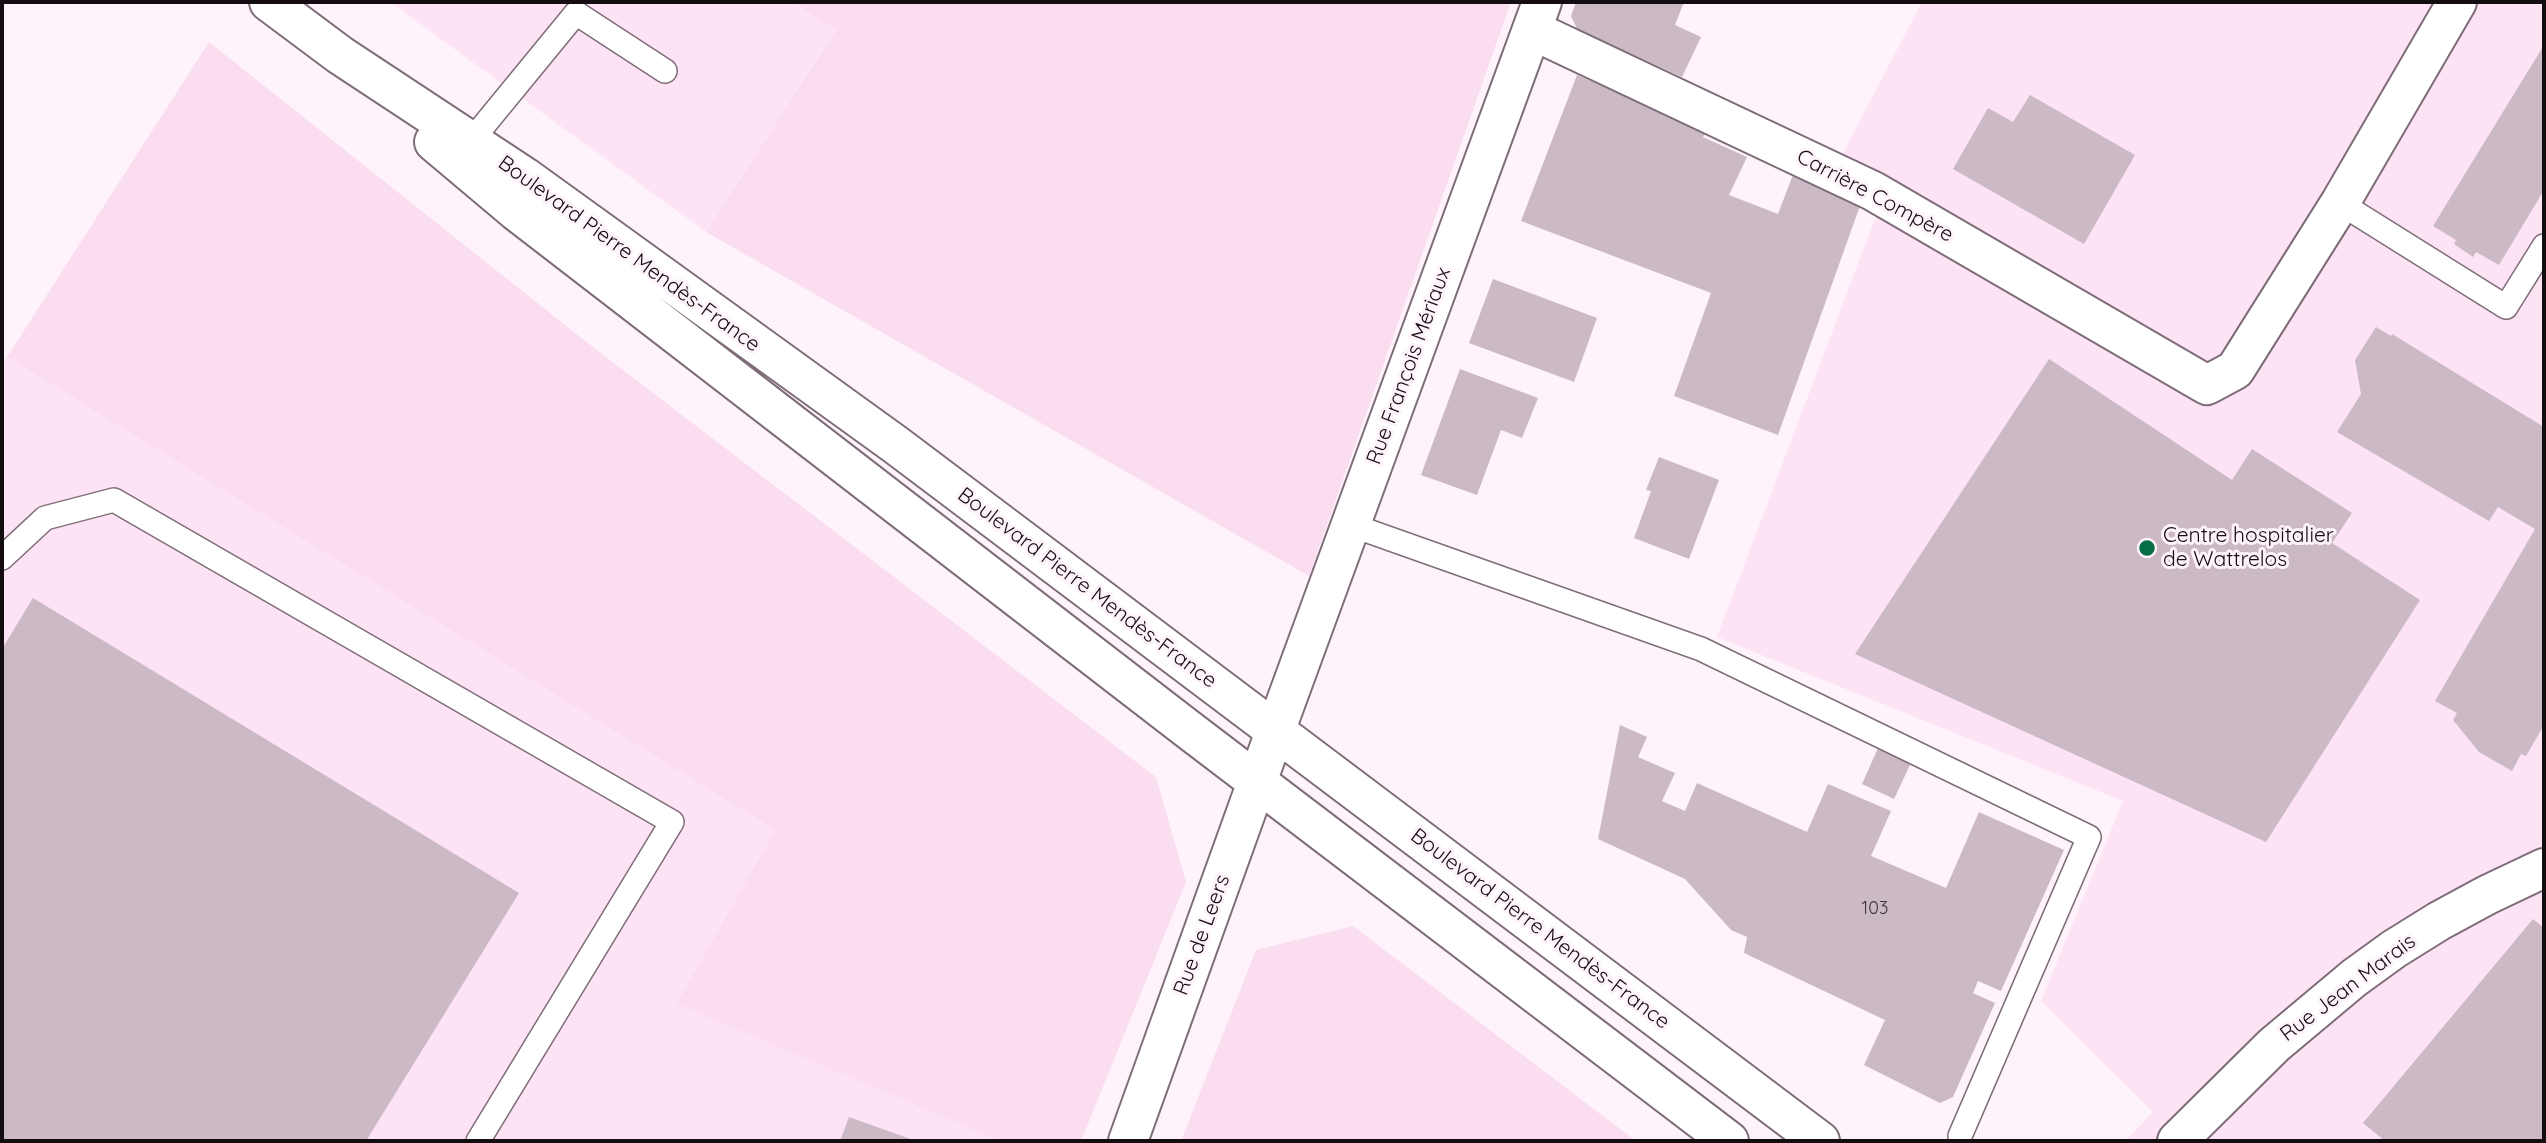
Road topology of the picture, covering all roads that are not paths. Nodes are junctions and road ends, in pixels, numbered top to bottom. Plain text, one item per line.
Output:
1 (269, 2) edge
2 (2457, 2) edge
3 (1537, 16) edge
4 (665, 71) dead end
5 (463, 151) junction
6 (2340, 203) junction
7 (2544, 246) edge
8 (1351, 525) junction
9 (2, 558) edge
10 (1276, 729) junction
11 (1257, 782) junction
12 (2544, 868) edge
13 (1960, 1136) dead end
14 (478, 1141) edge
15 (1128, 1141) edge
16 (1729, 1141) edge
17 (1820, 1141) edge
18 (2177, 1141) edge

1 - 5 street, Boulevard Pierre Mendès-France
2 - 6 street
3 - 6 street, Carrière Compère
3 - 8 street, Rue François Mériaux
4 - 5 lane
5 - 10 street, Boulevard Pierre Mendès-France
5 - 11 street, Boulevard Pierre Mendès-France
6 - 7 lane
8 - 10 street, Rue François Mériaux
8 - 13 lane
9 - 14 lane
10 - 11 street, Rue de Leers
10 - 17 street, Boulevard Pierre Mendès-France
11 - 15 street, Rue de Leers
11 - 16 street, Boulevard Pierre Mendès-France
12 - 18 street, Rue Jean Marais

